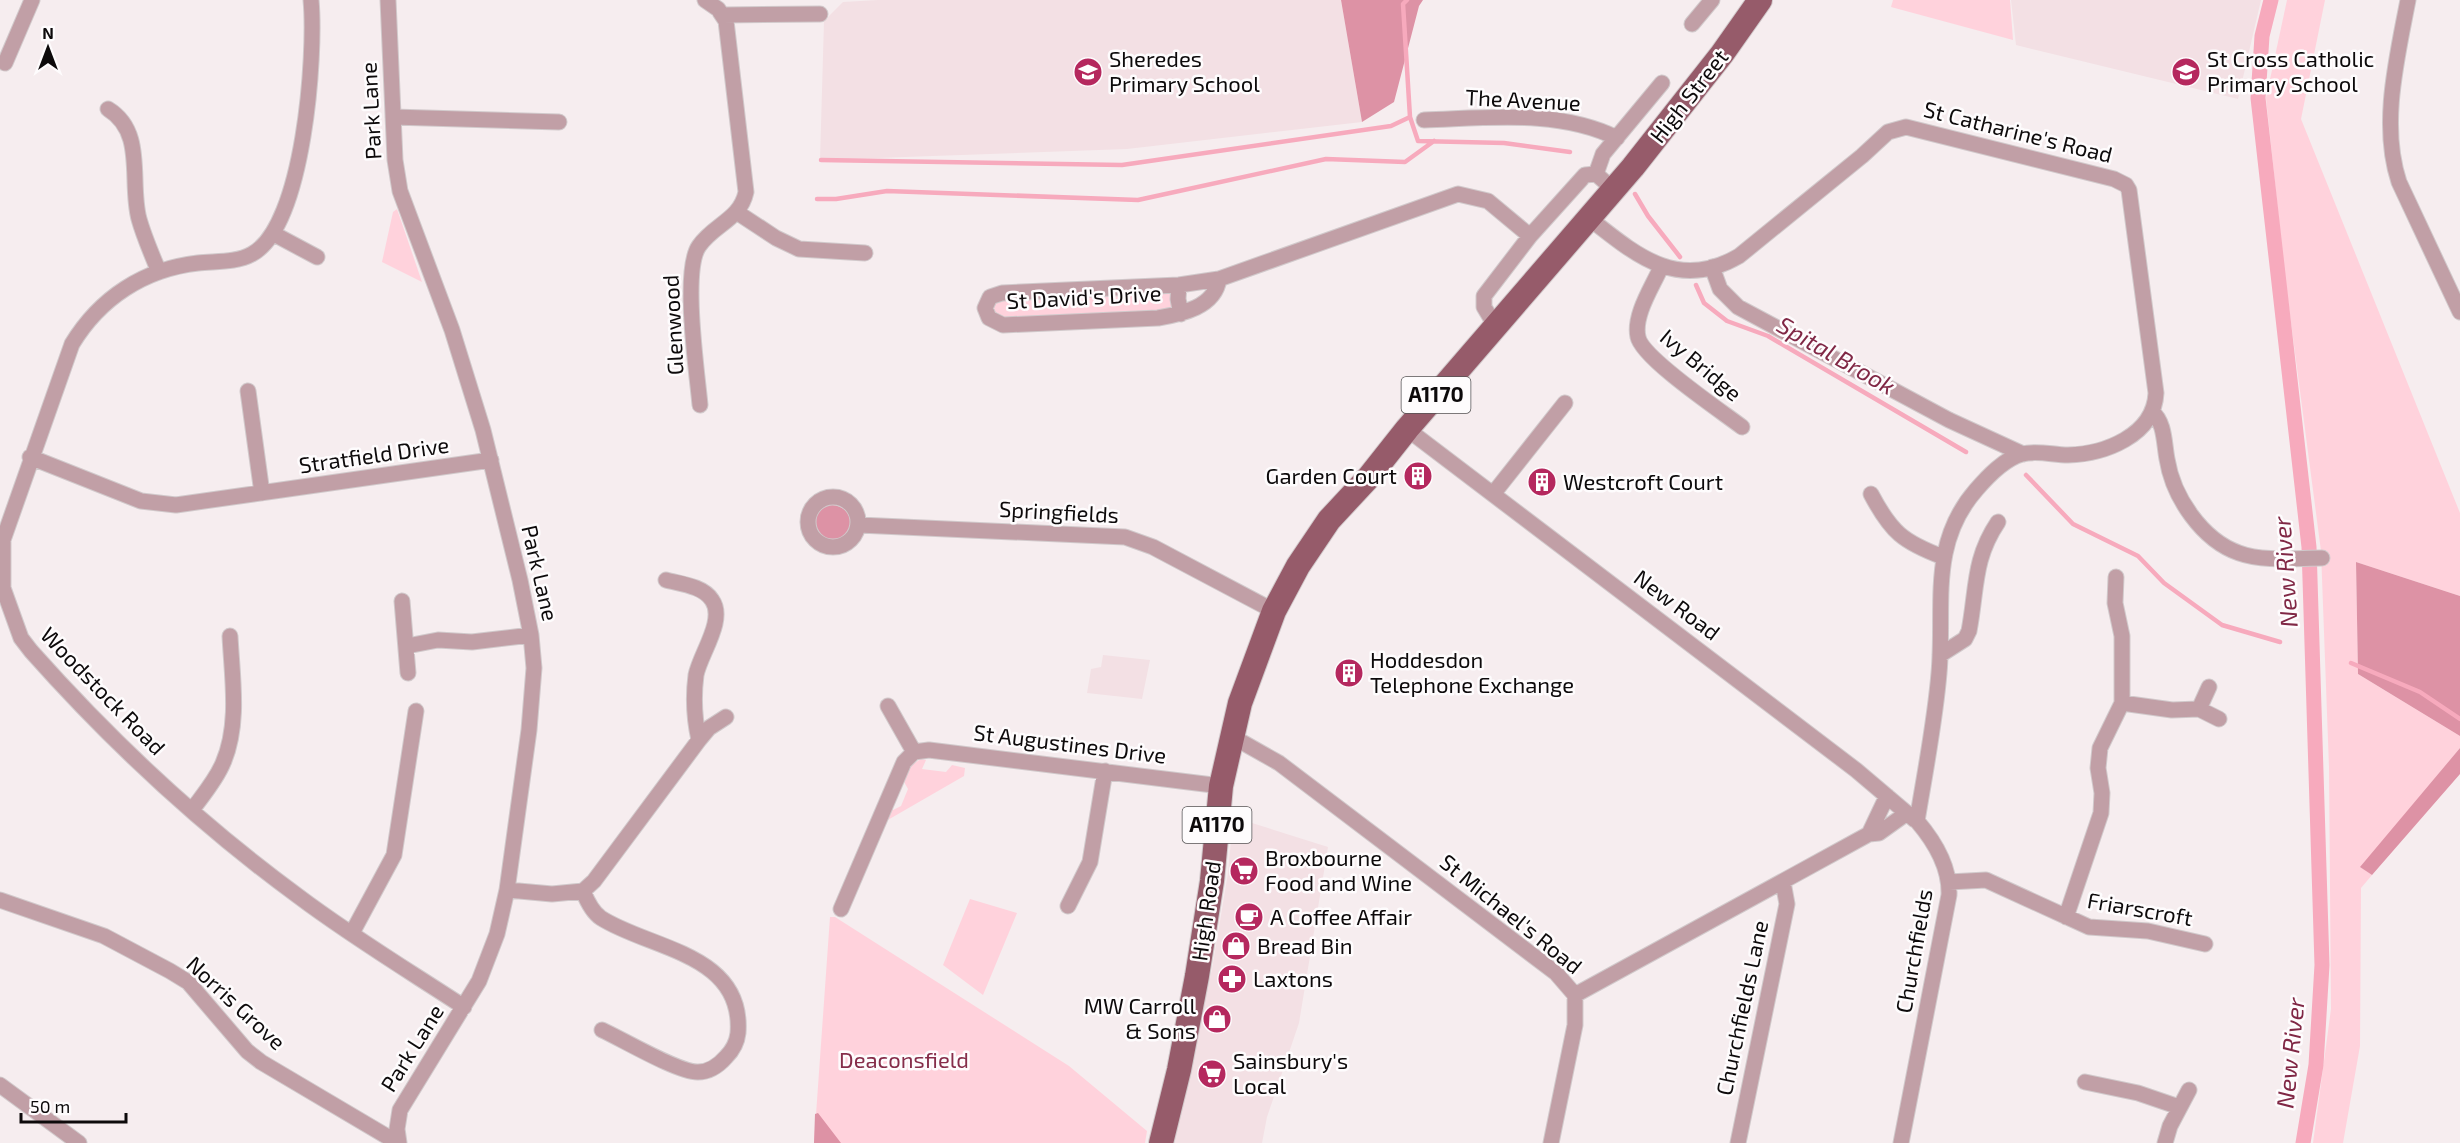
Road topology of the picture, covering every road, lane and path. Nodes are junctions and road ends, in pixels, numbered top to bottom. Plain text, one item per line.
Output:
1 (32, 0) edge
2 (310, 0) edge
3 (388, 0) edge
4 (705, 0) edge
5 (1712, 0) edge
6 (1760, 0) edge
7 (2408, 0) edge
8 (820, 14) dead end
9 (723, 15) junction
10 (1692, 24) dead end
11 (5, 63) dead end
12 (1662, 83) dead end
13 (108, 109) dead end
14 (393, 117) junction
15 (1424, 120) dead end
16 (559, 122) dead end
17 (1617, 138) junction
18 (1605, 181) junction
19 (738, 213) junction
20 (1589, 218) junction
21 (274, 234) junction
22 (1530, 237) junction
23 (865, 253) dead end
24 (317, 257) dead end
25 (1662, 267) junction
26 (1712, 267) junction
27 (159, 272) junction
28 (1220, 279) junction
29 (1179, 285) junction
30 (2460, 312) edge
31 (1181, 314) junction
32 (1496, 327) junction
33 (248, 391) dead end
34 (1565, 403) dead end
35 (700, 405) dead end
36 (2152, 412) junction
37 (1742, 427) dead end
38 (1407, 429) junction
39 (2023, 454) junction
40 (30, 457) junction
41 (491, 460) junction
42 (262, 493) junction
43 (1493, 494) junction
44 (1871, 494) dead end
45 (1998, 522) dead end
46 (859, 525) dead end
47 (1942, 557) junction
48 (2322, 558) dead end
49 (2116, 577) dead end
50 (666, 580) dead end
51 (402, 601) dead end
52 (1274, 611) junction
53 (531, 635) junction
54 (230, 636) dead end
55 (407, 646) junction
56 (1940, 655) junction
57 (408, 673) dead end
58 (2209, 687) dead end
59 (2122, 703) junction
60 (888, 706) dead end
61 (2199, 709) junction
62 (416, 711) dead end
63 (726, 717) dead end
64 (2219, 719) dead end
65 (1233, 737) junction
66 (699, 740) junction
67 (914, 752) junction
68 (1105, 771) junction
69 (1221, 786) junction
70 (1887, 796) junction
71 (192, 810) junction
72 (1912, 817) junction
73 (1869, 834) junction
74 (1783, 882) junction
75 (1949, 882) junction
76 (507, 890) junction
77 (583, 891) junction
78 (0, 900) edge
79 (1068, 906) dead end
80 (841, 909) dead end
81 (2067, 917) junction
82 (352, 933) junction
83 (2205, 944) dead end
84 (1575, 995) junction
85 (464, 1007) junction
86 (602, 1030) dead end
87 (2085, 1082) dead end
88 (0, 1085) edge
89 (2189, 1090) dead end
90 (2179, 1107) junction
91 (79, 1143) edge
92 (399, 1143) edge
93 (1161, 1143) edge
94 (1551, 1143) edge
95 (1738, 1143) edge
96 (1901, 1143) edge
97 (2165, 1143) edge

1 - 11 street
2 - 21 street, Woodstock Road
3 - 14 street, Park Lane
4 - 9 street
5 - 10 street
6 - 18 main road, High Street / A1170
7 - 30 street
8 - 9 street
9 - 19 street
12 - 17 street
13 - 27 street
14 - 16 street
14 - 41 street, Park Lane
15 - 17 street, The Avenue
17 - 18 street
18 - 20 main road, A1170
18 - 22 street
19 - 23 street
19 - 35 street, Glenwood
20 - 25 street, St Catharine's Road
20 - 32 main road, A1170
21 - 24 street
21 - 27 street, Woodstock Road
22 - 28 street, St David's Drive
22 - 32 street
25 - 26 street, St Catharine's Road
25 - 37 street, Ivy Bridge
26 - 36 street, St Catharine's Road
26 - 39 street
27 - 40 street, Woodstock Road
28 - 29 street, St David's Drive
28 - 31 street, St David's Drive
29 - 31 street, St David's Drive
29 - 31 street, St David's Drive
32 - 38 main road, A1170
33 - 42 street
34 - 43 street
36 - 39 street
36 - 48 street, St Catharine's Road
38 - 43 street, New Road
38 - 52 main road, A1170
39 - 47 street
40 - 42 street, Stratfield Drive
40 - 71 street, Woodstock Road
41 - 42 street, Stratfield Drive
41 - 53 street, Park Lane
43 - 70 street, New Road
44 - 47 street
45 - 56 street
46 - 52 street, Springfields
47 - 56 street
49 - 59 street
50 - 66 street
51 - 55 street
52 - 65 main road, High Road / A1170
53 - 55 street
53 - 76 street, Park Lane
54 - 71 street
55 - 57 street
56 - 72 street
58 - 61 street
59 - 61 street
59 - 81 street, Friarscroft
60 - 67 street
61 - 64 street
62 - 82 street
63 - 66 street
65 - 69 main road, High Road / A1170
65 - 84 street, St Michael's Road
66 - 77 street
67 - 68 street, St Augustines Drive
67 - 80 street
68 - 69 street, St Augustines Drive
68 - 79 street
69 - 93 main road, High Road / A1170
70 - 72 street, New Road
70 - 73 street
71 - 82 street, Woodstock Road
72 - 73 street, St Michael's Road
72 - 75 street, Churchfields
73 - 74 street, St Michael's Road
74 - 84 street, St Michael's Road
74 - 95 street, Churchfields Lane
75 - 81 street, Friarscroft
75 - 96 street, Churchfields
76 - 77 street
76 - 85 street, Park Lane
77 - 86 street
78 - 92 street, Norris Grove
81 - 83 street, Friarscroft
82 - 85 street, Woodstock Road
84 - 94 street
85 - 92 street, Park Lane
87 - 90 street
88 - 91 street
89 - 90 street
90 - 97 street

